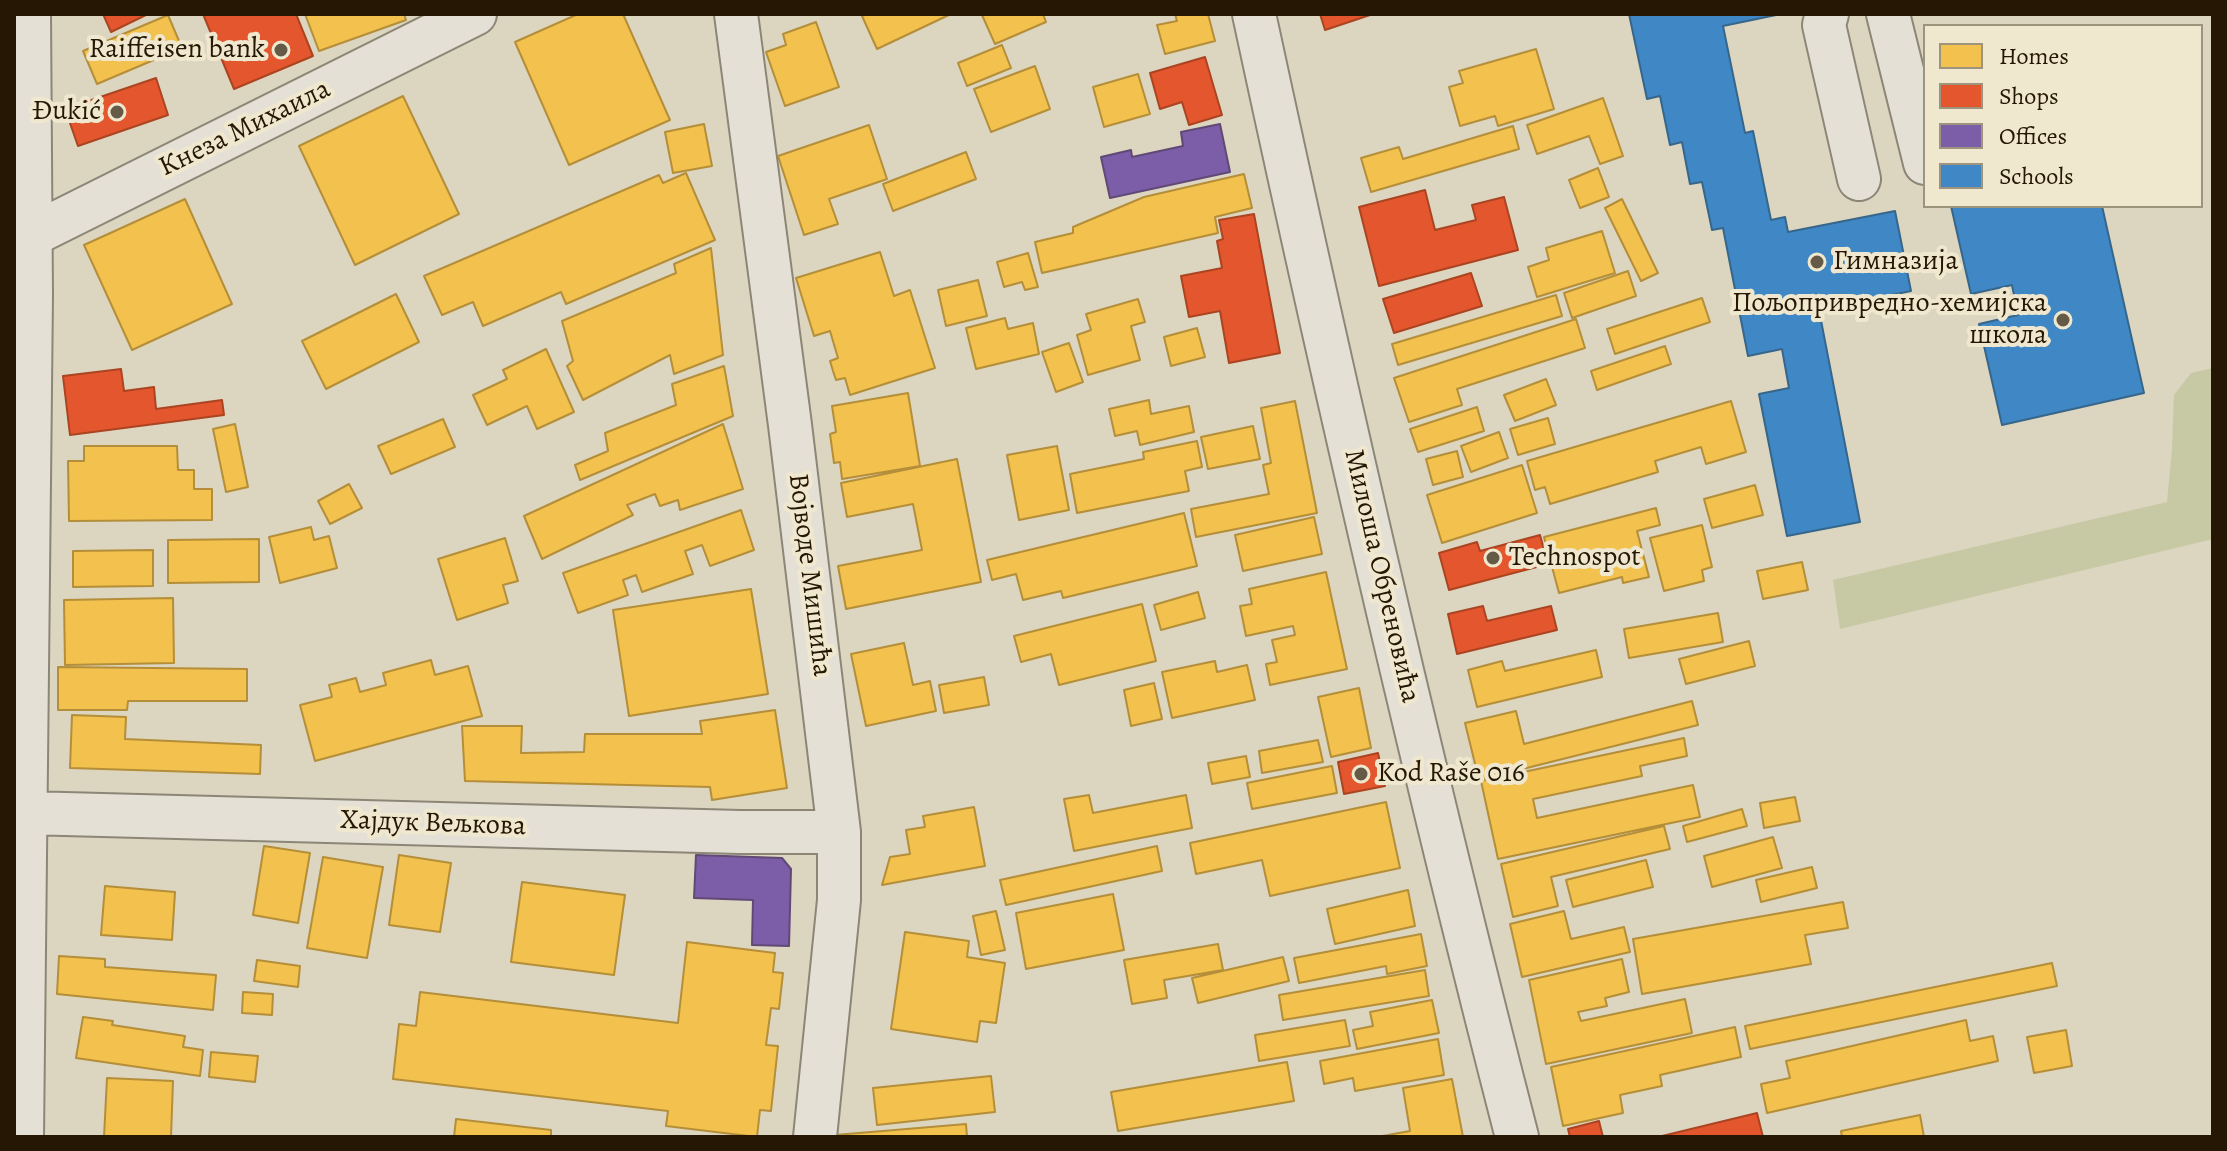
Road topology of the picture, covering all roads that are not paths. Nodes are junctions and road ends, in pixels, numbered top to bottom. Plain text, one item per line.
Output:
1 (29, 14) edge
2 (475, 14) edge
3 (736, 14) edge
4 (1254, 14) edge
5 (1827, 14) edge
6 (1888, 14) edge
7 (1923, 155) edge
8 (1859, 179) dead end
9 (23, 239) edge
10 (27, 813) junction
11 (839, 832) junction
12 (18, 1091) edge
13 (22, 1137) edge
14 (815, 1137) edge
15 (1517, 1137) edge

1 - 9 street
2 - 9 street, Кнеза Михаила
3 - 11 street, Војводе Мишића
4 - 15 street, Милоша Обреновића
5 - 8 street
6 - 7 street
9 - 10 street
10 - 11 street, Хајдук Вељкова
10 - 12 street
11 - 14 street, Војводе Мишића
12 - 13 street

